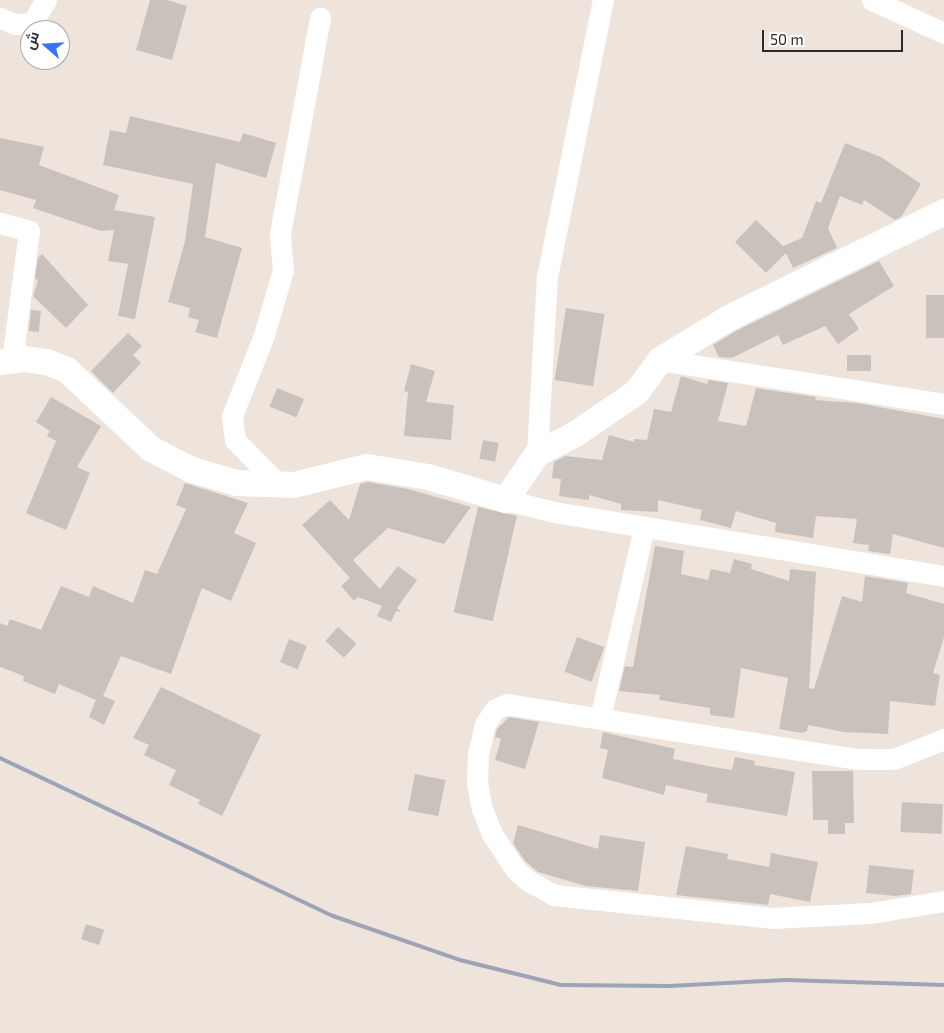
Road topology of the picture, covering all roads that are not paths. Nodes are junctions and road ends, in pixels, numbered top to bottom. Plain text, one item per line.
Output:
1 (46, 0) edge
2 (603, 0) edge
3 (872, 0) edge
4 (898, 6) edge
5 (0, 18) edge
6 (320, 18) dead end
7 (944, 33) edge
8 (944, 212) edge
9 (0, 223) edge
10 (660, 360) junction
11 (6, 361) edge
12 (944, 404) edge
13 (537, 454) junction
14 (279, 485) junction
15 (506, 500) junction
16 (644, 527) junction
17 (944, 576) edge
18 (600, 718) junction
19 (944, 739) edge
20 (944, 902) edge

1 - 5 street
2 - 13 street
3 - 4 street
4 - 7 street
6 - 14 street
8 - 10 street
9 - 11 street
10 - 12 street
10 - 13 street
11 - 14 street
13 - 15 street
14 - 15 street
15 - 16 street
16 - 17 street
16 - 18 street
18 - 19 street
18 - 20 street

